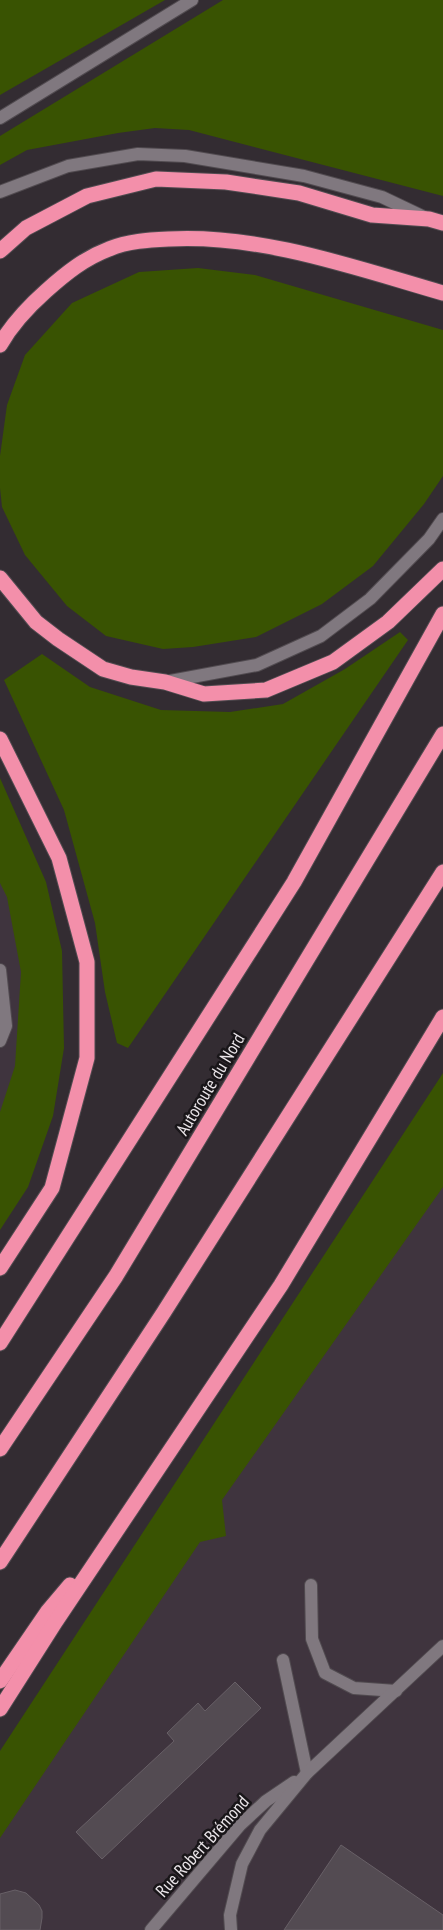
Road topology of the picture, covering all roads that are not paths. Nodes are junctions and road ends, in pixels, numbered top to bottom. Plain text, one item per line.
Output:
1 (192, 0) edge
2 (0, 118) edge
3 (0, 192) edge
4 (436, 221) edge
5 (0, 251) edge
6 (443, 294) edge
7 (0, 345) edge
8 (443, 519) edge
9 (443, 569) edge
10 (0, 578) edge
11 (443, 614) edge
12 (165, 682) junction
13 (443, 734) edge
14 (0, 739) edge
15 (443, 872) edge
16 (0, 970) edge
17 (443, 1016) edge
18 (0, 1041) edge
19 (0, 1268) edge
20 (0, 1343) edge
21 (0, 1449) edge
22 (116, 1533) junction
23 (0, 1562) edge
24 (311, 1585) dead end
25 (443, 1646) edge
26 (283, 1660) dead end
27 (0, 1681) edge
28 (396, 1691) junction
29 (0, 1708) edge
30 (307, 1773) junction
31 (151, 1930) edge
32 (230, 1930) edge

1 - 2 street
3 - 4 street
4 - 5 highway
6 - 7 highway
8 - 12 street
9 - 12 highway
10 - 12 highway
11 - 20 highway
13 - 21 highway, Autoroute du Nord
14 - 19 highway
15 - 23 highway
16 - 18 street
17 - 22 highway
22 - 27 highway
22 - 29 highway
24 - 28 street
25 - 28 street
26 - 30 street
28 - 30 street
30 - 31 street, Rue Robert Brémond
30 - 32 street

